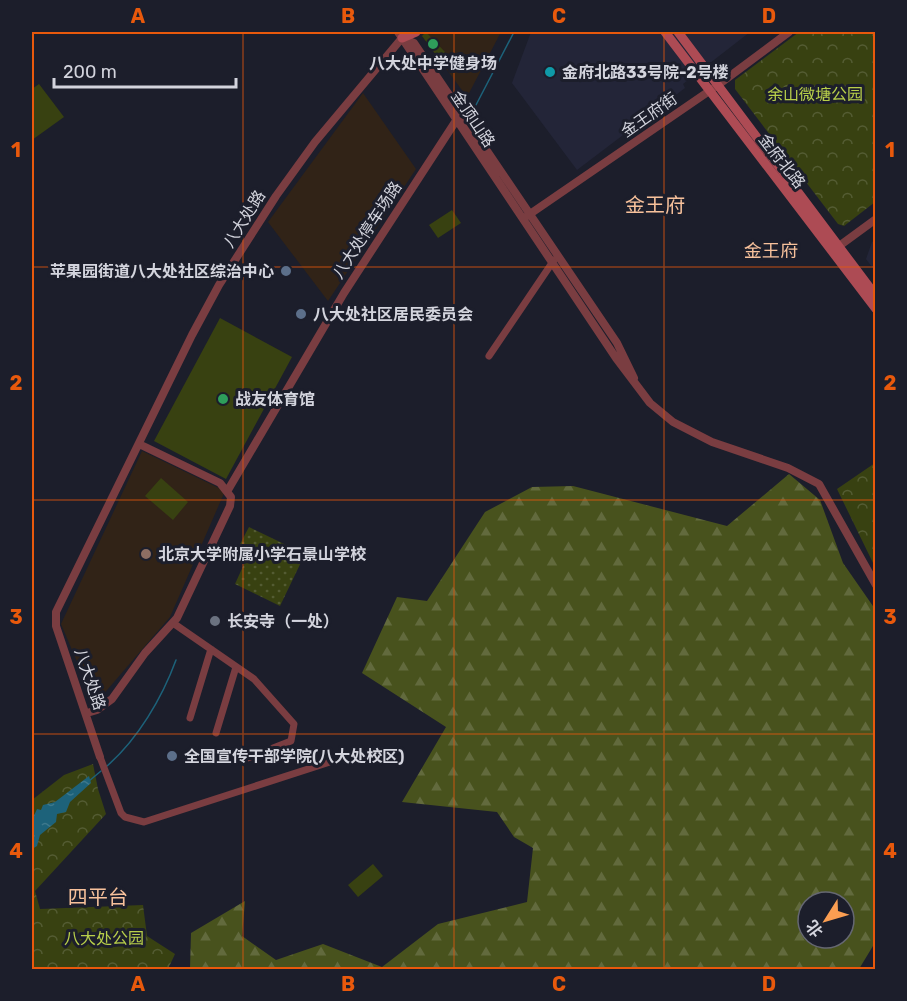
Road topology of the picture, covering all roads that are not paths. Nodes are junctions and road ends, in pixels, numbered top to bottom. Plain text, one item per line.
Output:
1 (416, 32) edge
2 (665, 32) edge
3 (678, 32) edge
4 (789, 32) edge
5 (402, 34) edge
6 (714, 88) junction
7 (458, 116) junction
8 (527, 217) junction
9 (876, 219) edge
10 (835, 249) junction
11 (555, 259) junction
12 (876, 296) edge
13 (876, 309) edge
14 (489, 356) dead end
15 (139, 444) junction
16 (228, 489) junction
17 (876, 585) edge
18 (173, 623) junction
19 (211, 649) junction
20 (236, 667) junction
21 (87, 713) junction
22 (190, 718) dead end
23 (216, 734) dead end
24 (100, 757) joint
25 (245, 759) dead end
26 (330, 762) dead end

1 - 5 main road
2 - 6 main road, 金府北路
3 - 6 main road, 金府北路
4 - 6 street, 金王府街
5 - 7 street, 金顶山路
5 - 15 street, 八大处路
6 - 8 street, 金王府街
6 - 10 main road, 金府北路
7 - 8 street, 金顶山路
7 - 16 street, 八大处停车场路
8 - 11 street, 金顶山路
9 - 10 street
10 - 12 main road, 金府北路
10 - 13 main road, 金府北路
11 - 14 street
11 - 17 street, 金顶山路
15 - 16 street
15 - 21 street, 八大处路
16 - 18 street, 八大处停车场路
18 - 19 street
18 - 21 street, 八大处停车场路
19 - 20 street
19 - 22 street
20 - 23 street
20 - 25 street
21 - 24 street, 八大处路
24 - 26 street

